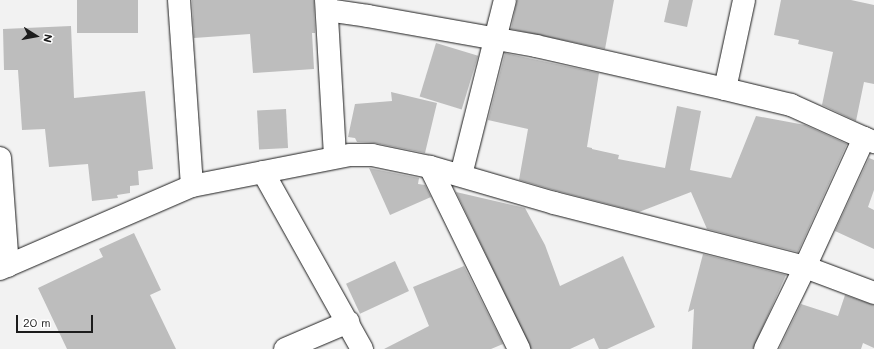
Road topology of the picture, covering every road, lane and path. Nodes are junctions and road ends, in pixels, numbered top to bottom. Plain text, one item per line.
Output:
1 (179, 0) edge
2 (504, 0) edge
3 (744, 0) edge
4 (327, 5) edge
5 (495, 38) junction
6 (725, 89) junction
7 (869, 140) edge
8 (335, 157) junction
9 (0, 158) edge
10 (430, 167) junction
11 (263, 172) junction
12 (460, 175) junction
13 (192, 186) junction
14 (805, 267) junction
15 (4, 268) edge
16 (874, 293) edge
17 (348, 322) junction
18 (285, 349) edge
19 (362, 349) edge
20 (519, 349) edge
21 (765, 349) edge

1 - 13 street
2 - 5 street
3 - 6 street
4 - 5 street
4 - 8 street
5 - 6 street
5 - 12 street
6 - 7 street
7 - 14 street
8 - 10 street
8 - 11 street
9 - 15 street
10 - 12 street
10 - 20 street
11 - 13 street
11 - 17 street
12 - 14 street
13 - 15 street
14 - 16 street
14 - 21 street
17 - 18 street
17 - 19 street

